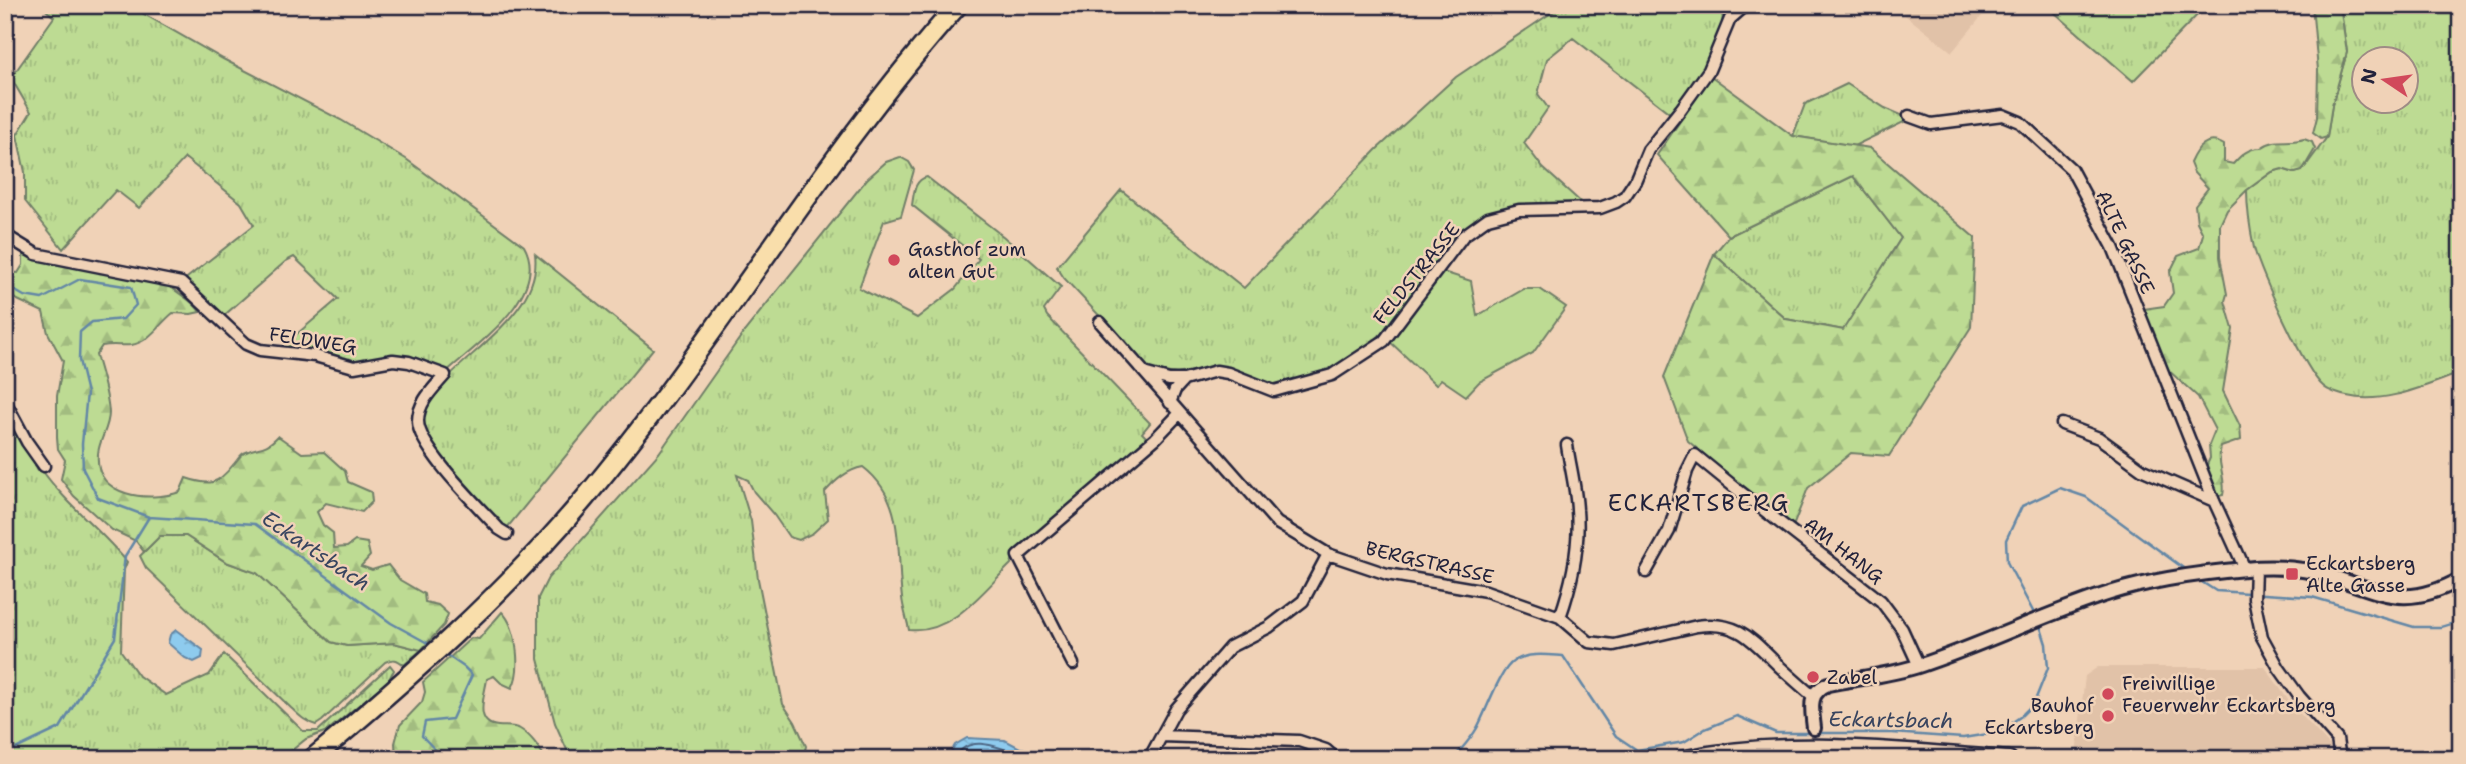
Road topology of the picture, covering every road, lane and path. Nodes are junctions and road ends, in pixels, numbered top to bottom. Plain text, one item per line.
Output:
1 (958, 5) edge
2 (1746, 5) edge
3 (1909, 116) dead end
4 (5, 235) edge
5 (1100, 322) dead end
6 (1147, 374) junction
7 (1184, 380) junction
8 (5, 401) edge
9 (1170, 403) junction
10 (1179, 414) junction
11 (2062, 424) dead end
12 (1567, 445) dead end
13 (44, 466) dead end
14 (2214, 501) junction
15 (507, 534) dead end
16 (1328, 554) junction
17 (2250, 568) junction
18 (1646, 572) dead end
19 (2461, 579) edge
20 (1560, 617) junction
21 (1073, 664) dead end
22 (1919, 666) junction
23 (1813, 696) junction
24 (1162, 736) junction
25 (1815, 738) junction
26 (312, 759) edge
27 (1149, 759) edge
28 (1336, 759) edge
29 (1681, 759) edge
30 (2009, 759) edge
31 (2340, 759) edge

1 - 26 highway
2 - 7 street, FELDSTRASSE
3 - 14 street, ALTE GASSE
4 - 15 street, FELDWEG
5 - 6 street, BERGSTRASSE
6 - 7 street, FELDSTRASSE
6 - 9 street, BERGSTRASSE
7 - 9 street
8 - 13 street
9 - 10 street, BERGSTRASSE
10 - 16 street, BERGSTRASSE
10 - 21 street
11 - 14 street
12 - 20 street
14 - 17 street, ALTE GASSE
16 - 20 street, BERGSTRASSE
16 - 24 street
17 - 19 street
17 - 22 street
17 - 31 street, ALTE GASSE
18 - 22 street, AM HANG
20 - 23 street, BERGSTRASSE
22 - 23 street
23 - 25 street
24 - 27 street
24 - 28 street
25 - 29 main road
25 - 30 main road

